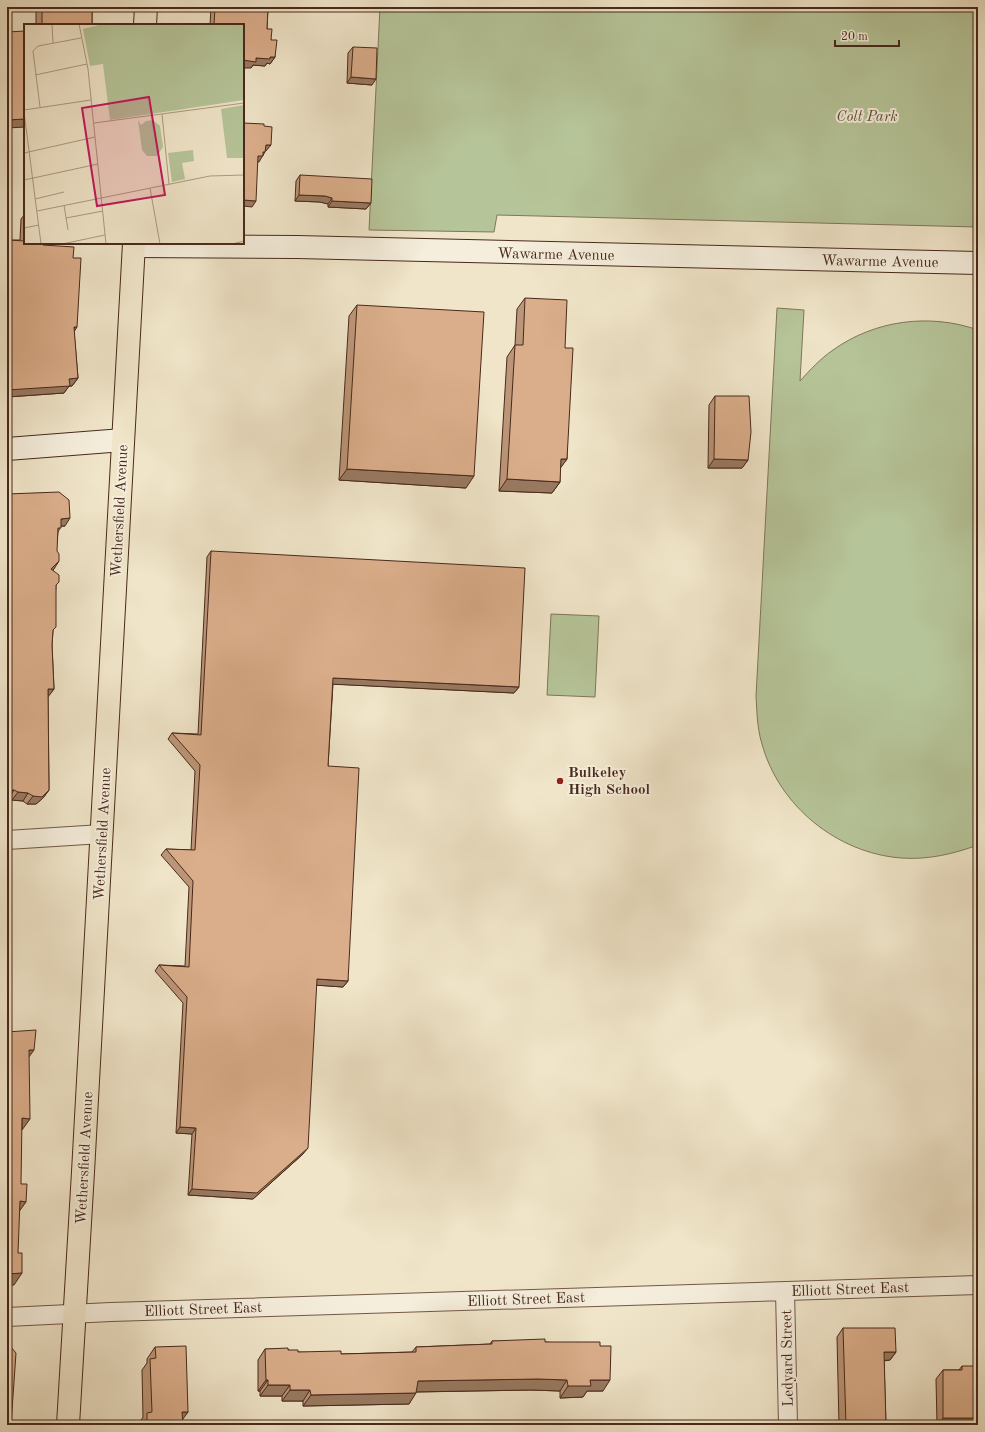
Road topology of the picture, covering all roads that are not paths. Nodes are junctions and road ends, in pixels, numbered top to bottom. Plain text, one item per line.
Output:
1 (146, 7) edge
2 (145, 24) edge
3 (134, 244) edge
4 (978, 263) edge
5 (123, 440) junction
6 (7, 449) edge
7 (102, 834) junction
8 (7, 840) edge
9 (978, 1285) edge
10 (785, 1291) junction
11 (75, 1313) junction
12 (7, 1317) edge
13 (68, 1425) edge
14 (788, 1425) edge

1 - 2 main road
3 - 4 street, Wawarme Avenue
3 - 5 main road, Wethersfield Avenue
5 - 6 street
5 - 7 main road, Wethersfield Avenue
7 - 8 street
7 - 11 main road, Wethersfield Avenue
9 - 10 street, Elliott Street East
10 - 11 street, Elliott Street East
10 - 14 street, Ledyard Street
11 - 12 street, Elliott Street East
11 - 13 main road, Wethersfield Avenue

